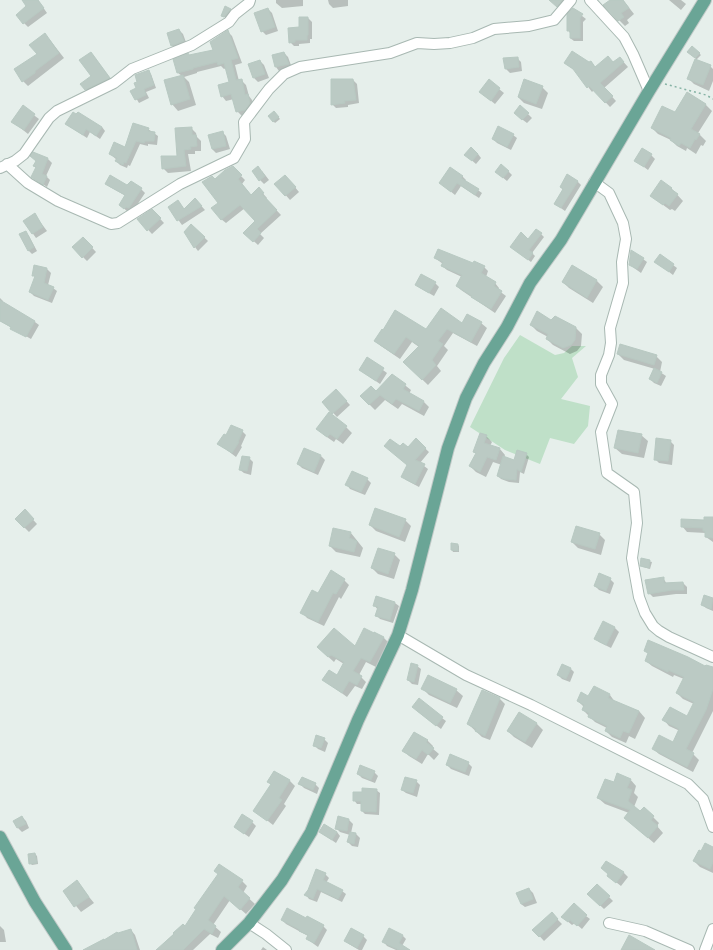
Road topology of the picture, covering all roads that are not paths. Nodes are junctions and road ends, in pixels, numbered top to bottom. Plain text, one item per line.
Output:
1 (250, 0) edge
2 (571, 0) edge
3 (590, 0) edge
4 (705, 0) edge
5 (652, 86) junction
6 (3, 166) edge
7 (594, 182) junction
8 (398, 635) junction
9 (713, 657) edge
10 (713, 827) edge
11 (0, 837) edge
12 (609, 923) dead end
13 (248, 924) junction
14 (713, 929) edge
15 (66, 950) edge
16 (222, 950) edge
17 (286, 950) edge
18 (689, 950) edge
19 (705, 950) edge

1 - 6 street
2 - 6 street
3 - 5 street
4 - 5 main road
5 - 7 main road
7 - 8 main road
7 - 9 street
8 - 10 street
8 - 13 main road
11 - 15 main road
12 - 18 street
13 - 16 main road
13 - 17 street
14 - 19 street

